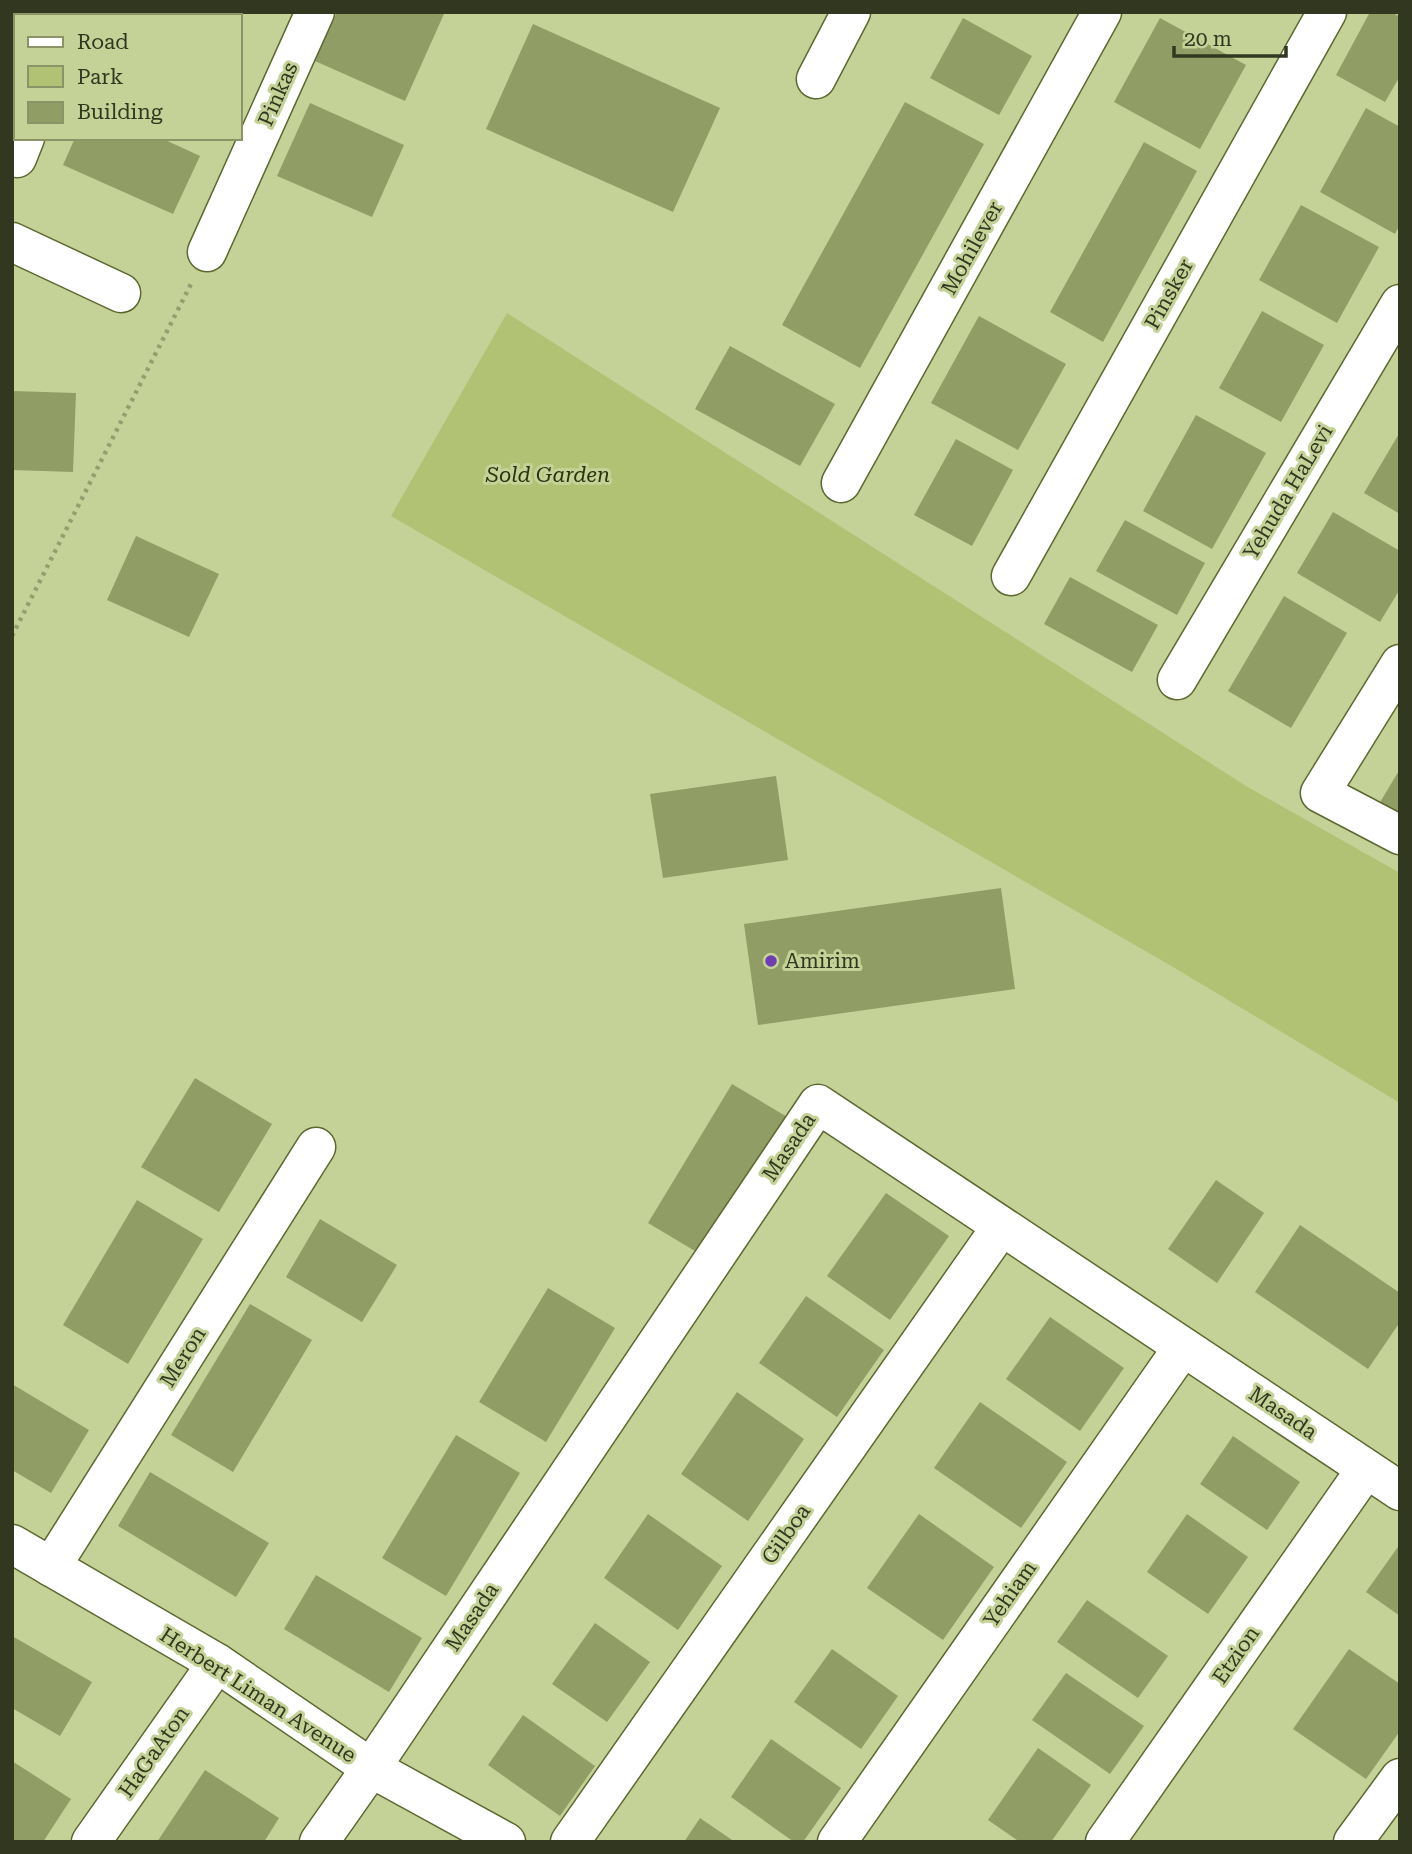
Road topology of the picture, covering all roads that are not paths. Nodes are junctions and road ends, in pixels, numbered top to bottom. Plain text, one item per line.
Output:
1 (315, 12) edge
2 (850, 12) edge
3 (1102, 12) edge
4 (1327, 12) edge
5 (817, 79) dead end
6 (12, 242) edge
7 (207, 252) road end
8 (121, 293) dead end
9 (1400, 304) edge
10 (841, 483) dead end
11 (1011, 576) dead end
12 (1400, 664) edge
13 (1177, 680) dead end
14 (1400, 835) edge
15 (316, 1147) dead end
16 (1001, 1227) junction
17 (1183, 1347) junction
18 (1366, 1469) junction
19 (1400, 1491) edge
20 (12, 1544) edge
21 (51, 1567) junction
22 (216, 1663) junction
23 (370, 1768) junction
24 (1400, 1778) edge
25 (91, 1842) edge
26 (319, 1842) edge
27 (506, 1842) edge
28 (570, 1842) edge
29 (837, 1842) edge
30 (1105, 1842) edge
31 (1353, 1842) edge

1 - 7 street, Pinkas
2 - 5 street
3 - 10 street, Mohilever
4 - 11 street, Pinsker
6 - 8 street
9 - 13 street, Yehuda HaLevi
12 - 14 street
15 - 21 street, Meron
16 - 17 street, Masada
16 - 23 street, Masada
16 - 28 street, Gilboa
17 - 18 street, Masada
17 - 29 street, Yehiam
18 - 19 street, Masada
18 - 30 street, Etzion
20 - 21 street, Herbert Liman Avenue
21 - 22 street, Herbert Liman Avenue
22 - 23 street, Herbert Liman Avenue
22 - 25 street, HaGaAton
23 - 26 street, Masada
23 - 27 street, Herbert Liman Avenue
24 - 31 street

